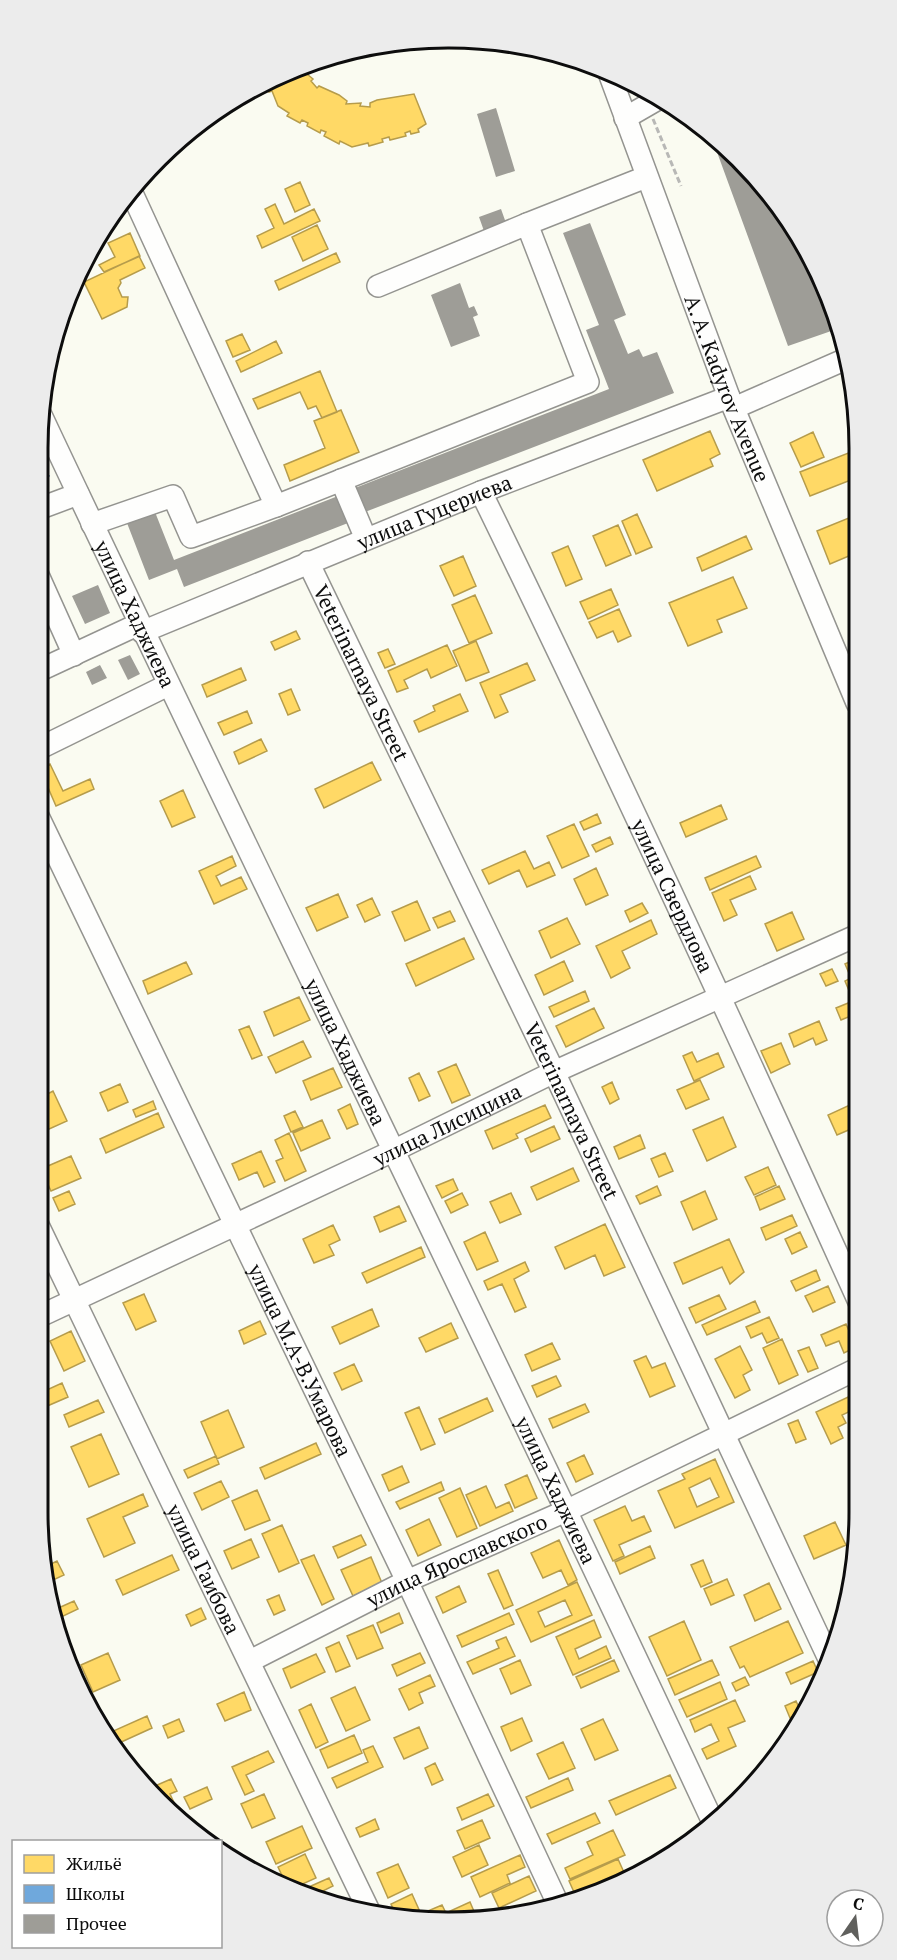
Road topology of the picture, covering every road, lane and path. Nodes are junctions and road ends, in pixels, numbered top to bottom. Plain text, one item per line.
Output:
1 (613, 83) edge
2 (651, 103) edge
3 (654, 105) edge
4 (625, 118) junction
5 (646, 177) junction
6 (681, 186) dead end
7 (135, 200) edge
8 (526, 224) junction
9 (378, 286) dead end
10 (839, 362) edge
11 (731, 403) junction
12 (49, 431) edge
13 (341, 480) junction
14 (481, 492) junction
15 (78, 494) junction
16 (48, 504) edge
17 (276, 506) junction
18 (92, 524) junction
19 (366, 539) junction
20 (308, 562) junction
21 (48, 597) edge
22 (140, 628) junction
23 (74, 655) junction
24 (48, 667) edge
25 (849, 684) edge
26 (168, 685) junction
27 (48, 744) edge
28 (48, 837) edge
29 (849, 939) edge
30 (721, 996) junction
31 (554, 1072) junction
32 (393, 1151) junction
33 (232, 1224) junction
34 (48, 1246) edge
35 (849, 1280) edge
36 (73, 1299) junction
37 (48, 1312) edge
38 (849, 1373) edge
39 (723, 1434) junction
40 (568, 1510) junction
41 (407, 1581) junction
42 (825, 1648) edge
43 (250, 1661) junction
44 (710, 1815) edge
45 (555, 1897) edge
46 (365, 1903) edge

1 - 4 street, A. A. Kadyrov Avenue
2 - 4 street
3 - 6 path
4 - 5 street, A. A. Kadyrov Avenue
5 - 8 street
5 - 11 street, A. A. Kadyrov Avenue
7 - 17 street
8 - 9 street
8 - 13 street
10 - 11 street, улица Гуцериева
11 - 14 street, улица Гуцериева
11 - 25 street, A. A. Kadyrov Avenue
12 - 15 street, улица Хаджиева
13 - 17 street
13 - 19 street
14 - 19 street, улица Гуцериева
14 - 30 street, улица Свердлова
15 - 16 street
15 - 18 street, улица Хаджиева
17 - 18 street
18 - 22 street, улица Хаджиева
19 - 20 street, улица Гуцериева
20 - 22 street, улица Гуцериева
20 - 31 street, Veterinarnaya Street
21 - 23 street
22 - 23 street, улица Гуцериева
22 - 26 street, улица Хаджиева
23 - 24 street, улица Гуцериева
26 - 27 street
26 - 32 street, улица Хаджиева
28 - 33 street, улица М.А-В.Умарова
29 - 30 street, улица Лисицина
30 - 31 street, улица Лисицина
30 - 35 street, улица Свердлова
31 - 32 street, улица Лисицина
31 - 39 street, Veterinarnaya Street
32 - 33 street, улица Лисицина
32 - 40 street, улица Хаджиева
33 - 36 street, улица Лисицина
33 - 41 street, улица М.А-В.Умарова
34 - 36 street, улица Гаибова
36 - 37 street, улица Лисицина
36 - 43 street, улица Гаибова
38 - 39 street, улица Ярославского
39 - 40 street, улица Ярославского
39 - 42 street, Veterinarnaya Street
40 - 41 street, улица Ярославского
40 - 44 street, улица Хаджиева
41 - 43 street, улица Ярославского
41 - 45 street, улица М.А-В.Умарова
43 - 46 street, улица Гаибова

